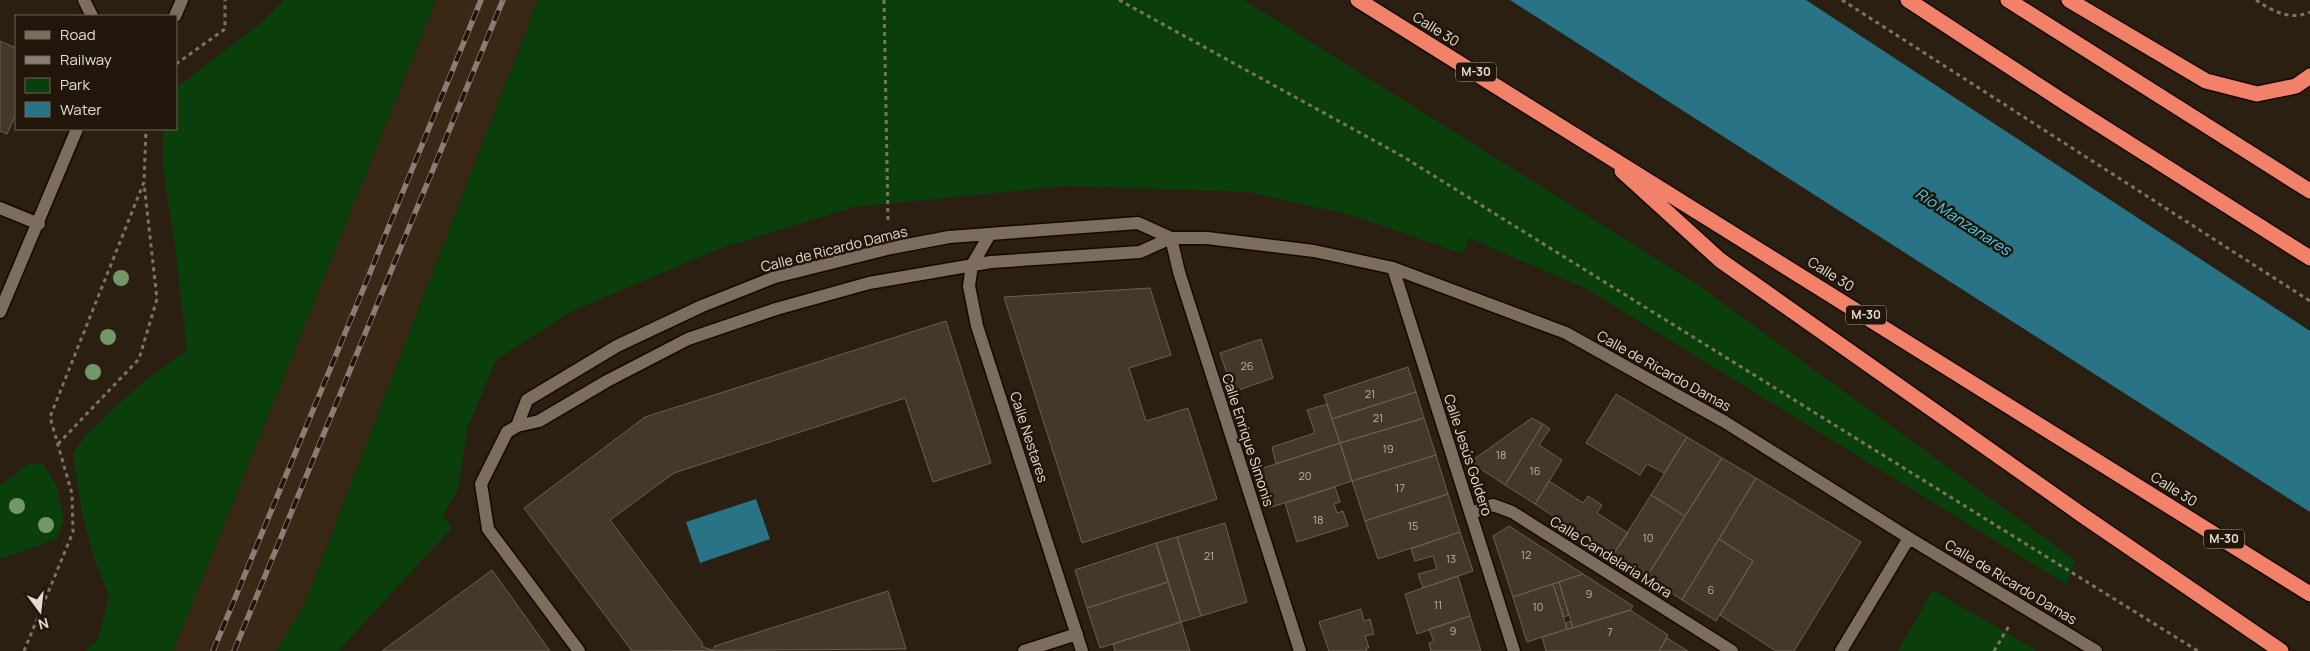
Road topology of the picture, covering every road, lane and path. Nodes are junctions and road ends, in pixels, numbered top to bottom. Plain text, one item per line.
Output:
1 (84, 0) edge
2 (182, 0) edge
3 (225, 0) edge
4 (884, 0) edge
5 (1119, 0) edge
6 (1358, 0) edge
7 (1842, 0) edge
8 (1908, 0) edge
9 (2008, 0) edge
10 (2070, 0) edge
11 (2256, 0) edge
12 (2310, 12) edge
13 (92, 15) edge
14 (175, 15) edge
15 (178, 63) edge
16 (2310, 76) edge
17 (77, 130) edge
18 (146, 130) edge
19 (1593, 145) junction
20 (144, 182) junction
21 (2310, 190) edge
22 (0, 208) edge
23 (888, 220) dead end
24 (39, 224) junction
25 (990, 234) junction
26 (1171, 238) junction
27 (2310, 258) edge
28 (972, 265) junction
29 (1393, 268) junction
30 (2310, 301) edge
31 (0, 312) edge
32 (517, 426) junction
33 (58, 444) junction
34 (1471, 513) junction
35 (1909, 538) junction
36 (2310, 594) edge
37 (2011, 622) dead end
38 (1077, 634) junction
39 (24, 651) edge
40 (579, 651) edge
41 (1024, 651) edge
42 (1082, 651) edge
43 (1300, 651) edge
44 (1514, 651) edge
45 (1732, 651) edge
46 (1841, 651) edge
47 (1994, 651) edge
48 (2096, 651) edge
49 (2198, 651) edge
50 (2281, 651) edge

1 - 13 street
2 - 14 street
3 - 15 path
4 - 23 path
5 - 49 path
6 - 19 highway, Calle 30 / M-30
7 - 30 path
8 - 27 highway
9 - 21 highway
10 - 16 highway
11 - 12 path
17 - 24 street
18 - 20 path
19 - 36 highway, Calle 30 / M-30
19 - 50 highway
20 - 33 path
20 - 33 path
22 - 24 street
24 - 31 street
25 - 26 street, Calle de Ricardo Damas
25 - 28 street, Calle Nestares
25 - 32 street, Calle de Ricardo Damas
26 - 28 street, Calle de Ricardo Damas
26 - 29 street, Calle de Ricardo Damas
26 - 43 street, Calle Enrique Simonis
28 - 32 street, Calle de Ricardo Damas
28 - 38 street, Calle Nestares
29 - 34 street, Calle Jesús Goldero
29 - 35 street, Calle de Ricardo Damas
32 - 40 street, Calle de Ricardo Damas
33 - 39 path
34 - 44 street, Calle Jesús Goldero
34 - 45 street, Calle Candelaria Mora
35 - 46 street
35 - 48 street, Calle de Ricardo Damas
37 - 47 path
38 - 41 street
38 - 42 street, Calle Nestares

